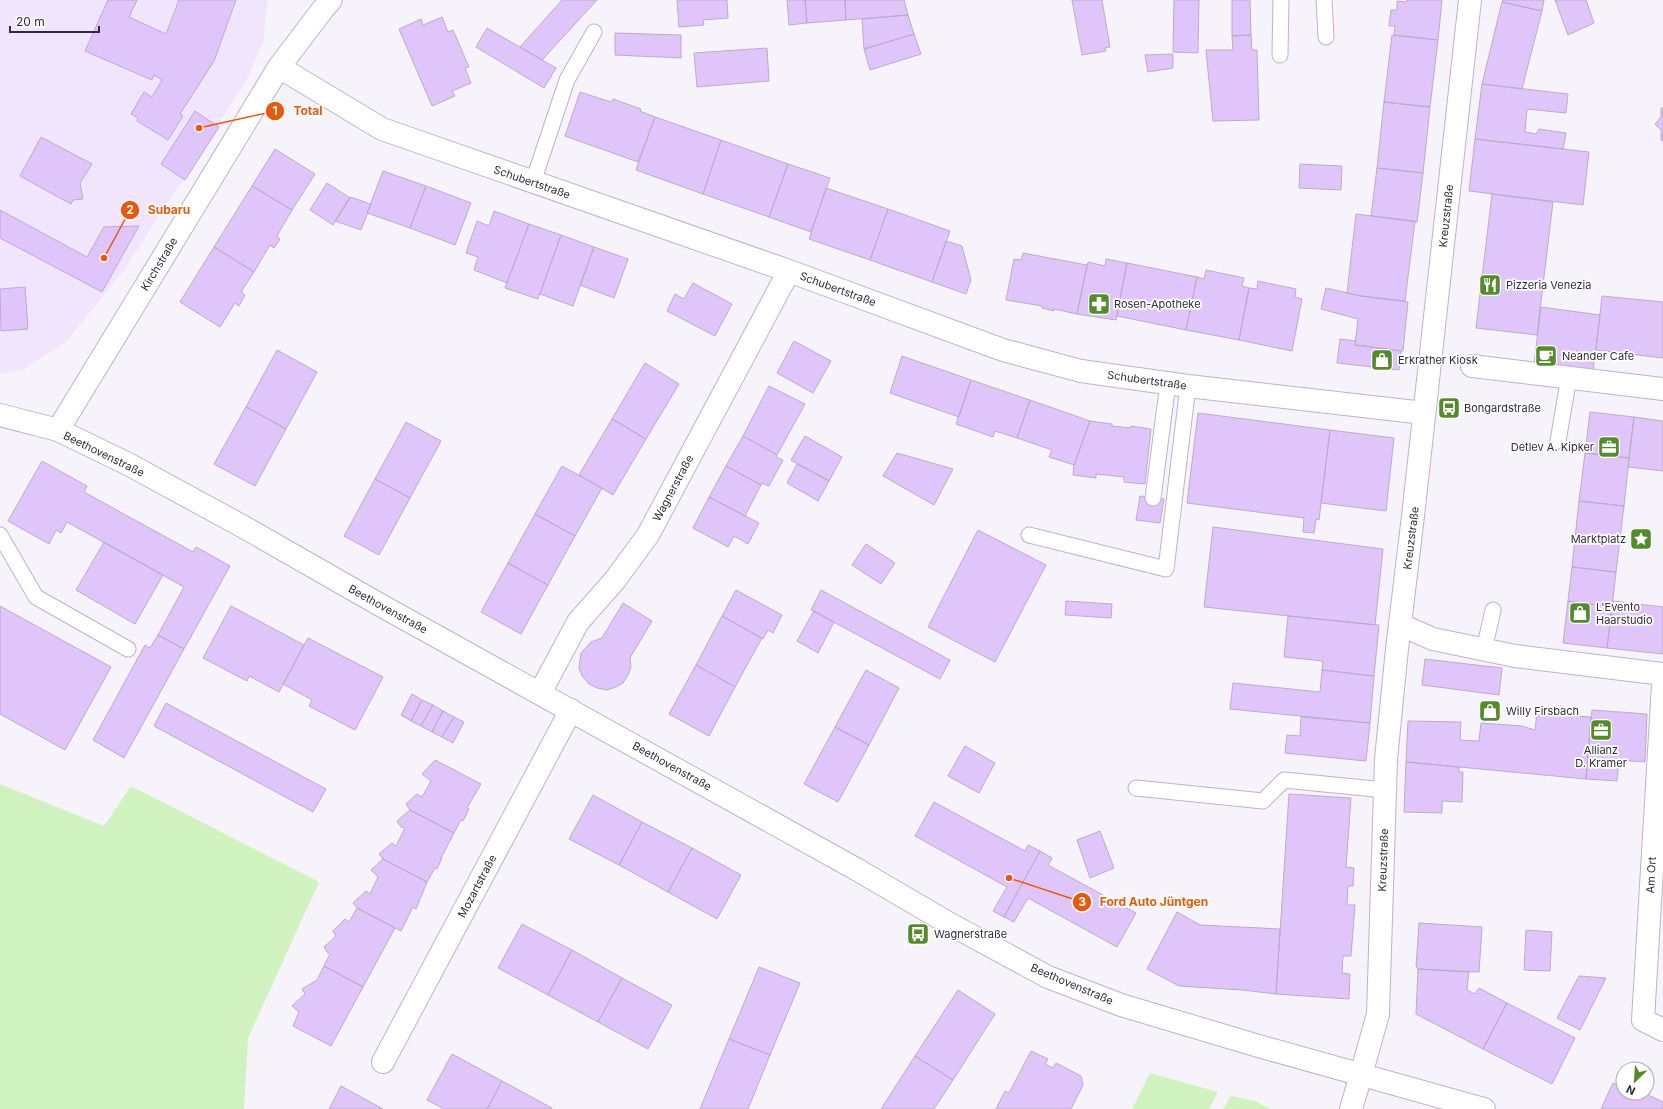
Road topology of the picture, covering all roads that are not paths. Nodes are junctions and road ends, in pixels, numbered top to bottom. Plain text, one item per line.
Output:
1 (1282, 0) edge
2 (1324, 0) edge
3 (1470, 0) edge
4 (323, 3) edge
5 (594, 32) dead end
6 (1326, 37) dead end
7 (1280, 55) dead end
8 (279, 67) junction
9 (533, 182) junction
10 (789, 272) junction
11 (1472, 366) dead end
12 (1569, 377) junction
13 (1178, 385) junction
14 (1663, 389) edge
15 (1424, 413) junction
16 (0, 415) edge
17 (58, 430) junction
18 (1558, 441) dead end
19 (1153, 498) dead end
20 (0, 535) edge
21 (1029, 535) dead end
22 (1493, 610) dead end
23 (1401, 625) junction
24 (128, 649) dead end
25 (1484, 650) junction
26 (1663, 674) edge
27 (1663, 685) edge
28 (540, 693) junction
29 (571, 710) junction
30 (1136, 788) dead end
31 (1385, 790) junction
32 (1663, 1030) edge
33 (383, 1062) dead end
34 (1361, 1075) junction
35 (1352, 1109) edge
36 (1484, 1109) edge

1 - 7 lane
2 - 6 lane
3 - 15 street, Kreuzstraße
4 - 8 street, Kirchstraße
5 - 9 lane
8 - 9 street, Schubertstraße
8 - 17 street, Kirchstraße
9 - 10 street, Schubertstraße
10 - 13 street, Schubertstraße
10 - 28 street, Wagnerstraße
11 - 12 street
12 - 14 street
12 - 18 lane
13 - 15 street, Schubertstraße
13 - 19 lane
13 - 21 lane
15 - 23 street, Kreuzstraße
16 - 17 street, Beethovenstraße
17 - 28 street, Beethovenstraße
20 - 24 lane
22 - 25 lane
23 - 25 street
23 - 31 street, Kreuzstraße
25 - 26 street
27 - 32 street, Am Ort
28 - 29 street, Beethovenstraße
29 - 33 street, Mozartstraße
29 - 34 street, Beethovenstraße
30 - 31 lane
31 - 34 street, Kreuzstraße
34 - 35 street, Kreuzstraße
34 - 36 street, Beethovenstraße

